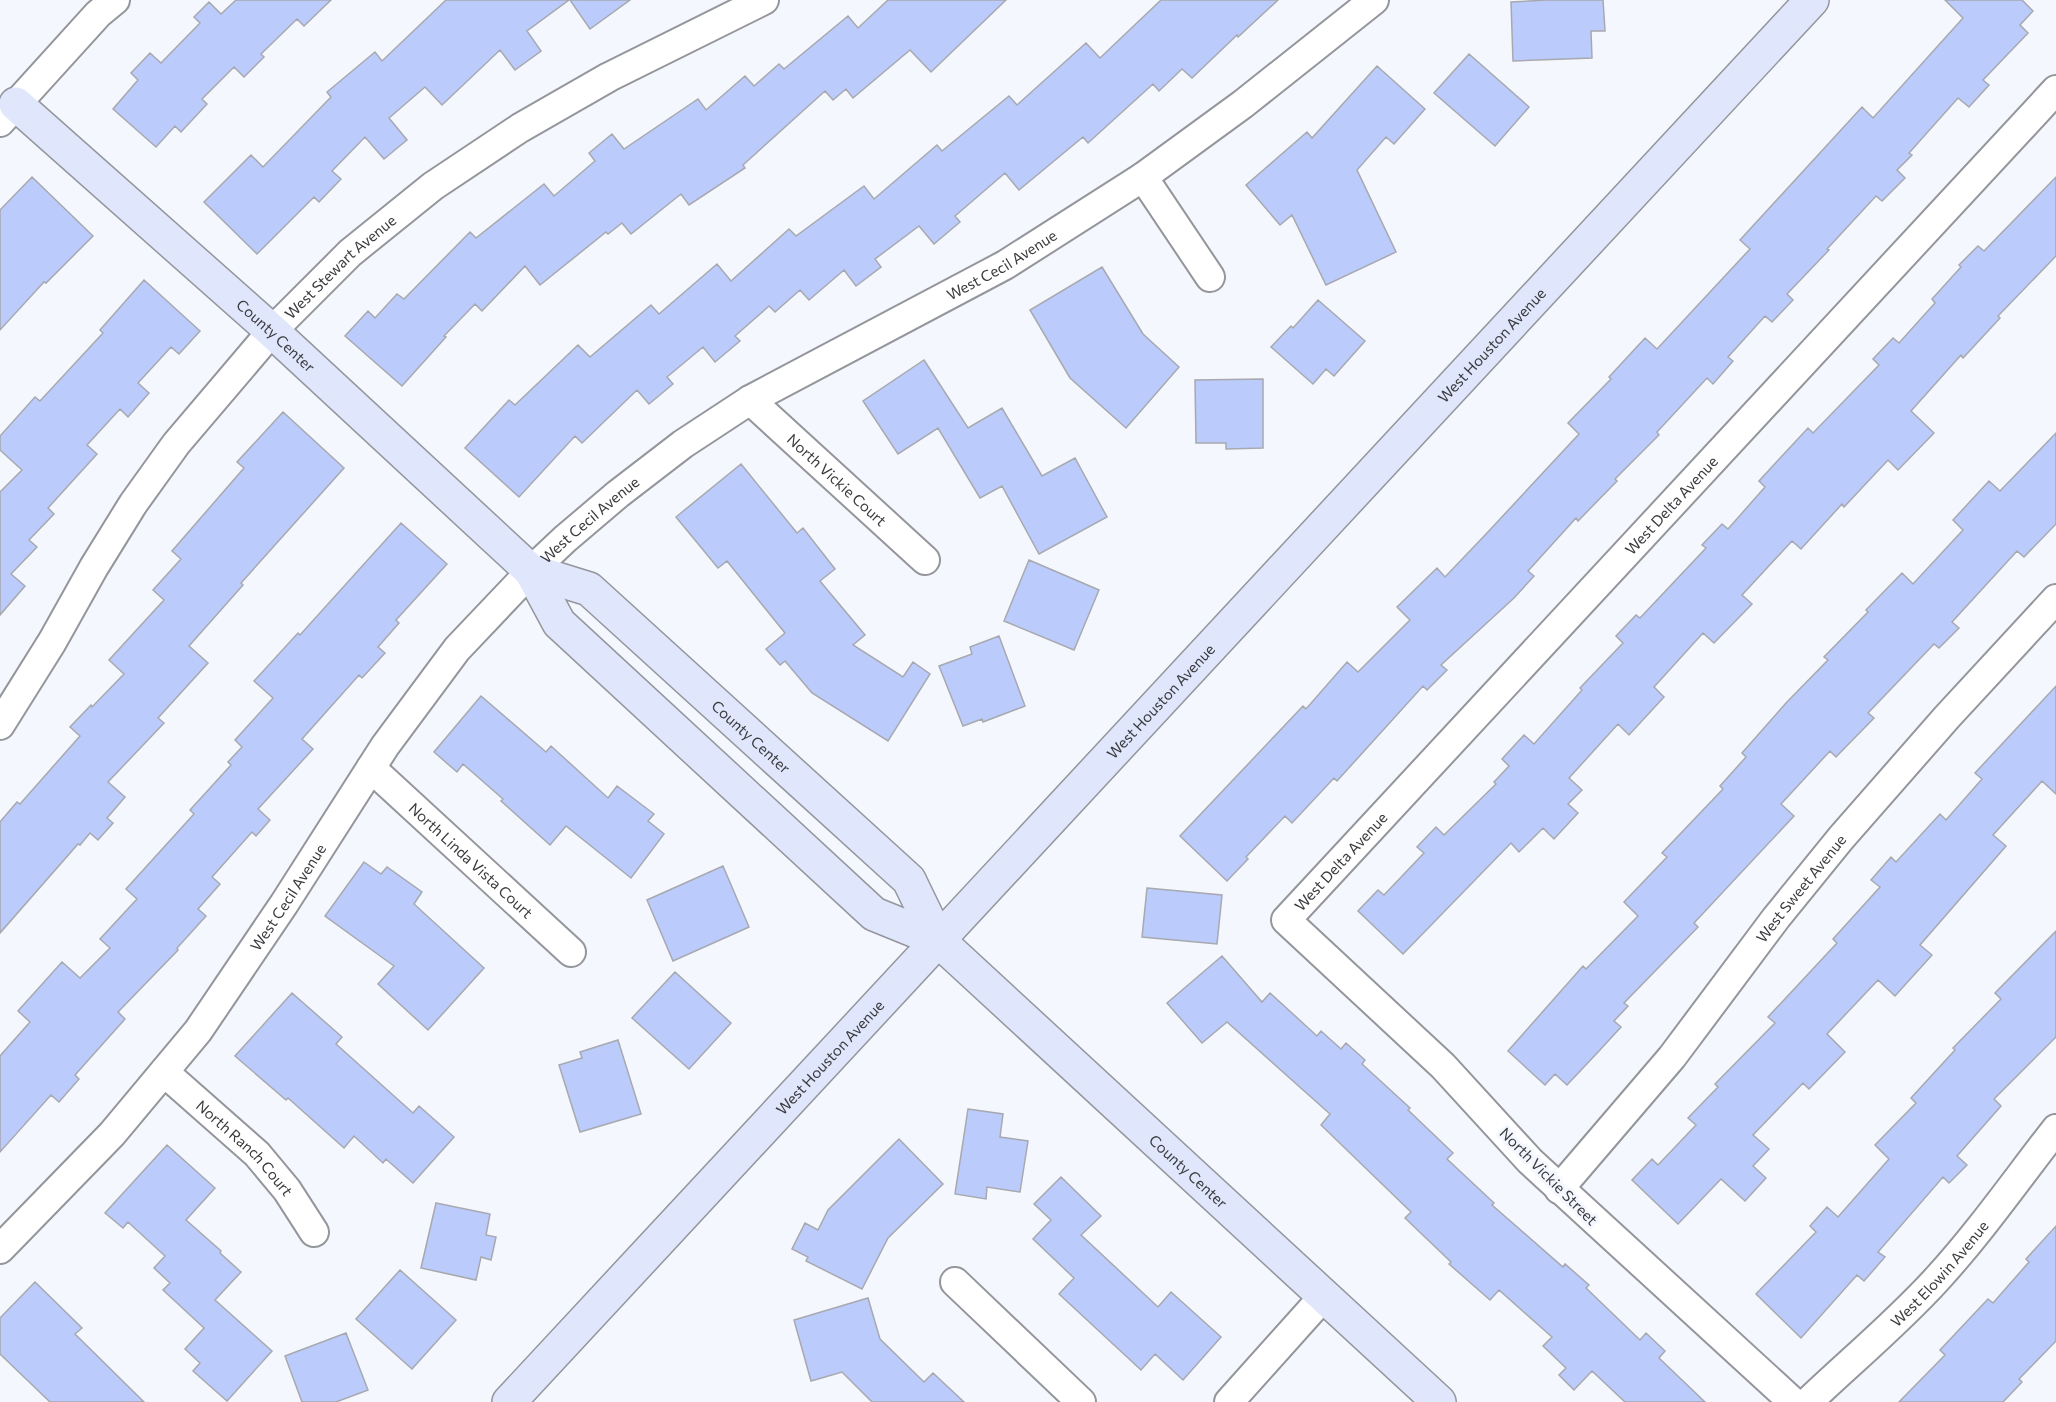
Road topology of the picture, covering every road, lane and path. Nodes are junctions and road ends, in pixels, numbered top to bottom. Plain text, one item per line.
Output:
1 (115, 0) edge
2 (764, 0) edge
3 (1374, 0) edge
4 (1812, 0) edge
5 (2056, 90) edge
6 (8, 113) edge
7 (1143, 177) junction
8 (1210, 277) dead end
9 (272, 331) junction
10 (750, 400) junction
11 (925, 560) dead end
12 (531, 571) junction
13 (2056, 600) edge
14 (0, 725) edge
15 (371, 768) junction
16 (1286, 920) joint
17 (938, 940) junction
18 (571, 952) dead end
19 (164, 1072) junction
20 (2056, 1129) edge
21 (1559, 1189) junction
22 (315, 1232) dead end
23 (0, 1249) edge
24 (955, 1282) dead end
25 (1324, 1296) junction
26 (509, 1402) edge
27 (1081, 1402) edge
28 (1229, 1402) edge
29 (1439, 1402) edge
30 (1793, 1402) edge
31 (1808, 1402) edge

1 - 6 street
2 - 9 street, West Stewart Avenue
3 - 7 street, West Cecil Avenue
4 - 17 street, West Houston Avenue
5 - 16 street, West Delta Avenue
6 - 9 street, County Center
7 - 8 street
7 - 10 street, West Cecil Avenue
9 - 12 street, County Center
9 - 14 street, West Stewart Avenue
10 - 11 street, North Vickie Court
10 - 12 street, West Cecil Avenue
12 - 15 street, West Cecil Avenue
12 - 17 street, County Center
12 - 17 street, County Center
13 - 21 street, West Sweet Avenue
15 - 18 street, North Linda Vista Court
15 - 19 street, West Cecil Avenue
16 - 21 street, North Vickie Street
17 - 25 street, County Center
17 - 26 street, West Houston Avenue
19 - 22 street, North Ranch Court
19 - 23 street, West Cecil Avenue
20 - 31 street, West Elowin Avenue
21 - 30 street, North Vickie Street
24 - 27 street
25 - 28 street
25 - 29 street, County Center

